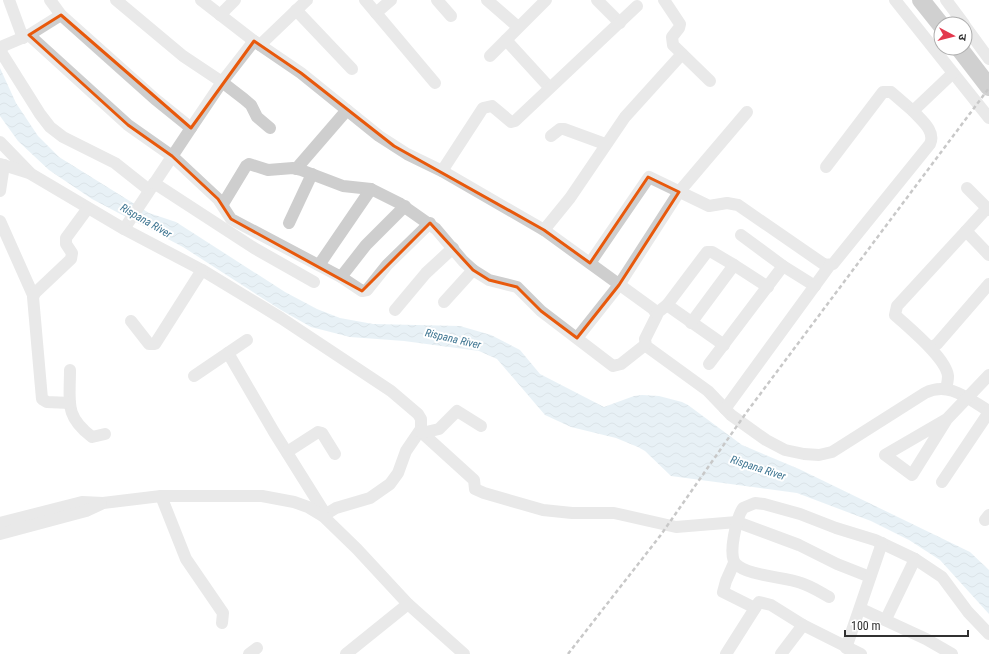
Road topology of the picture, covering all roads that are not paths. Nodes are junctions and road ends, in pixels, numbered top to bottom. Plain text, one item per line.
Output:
1 (10, 0) edge
2 (50, 0) edge
3 (116, 0) edge
4 (201, 0) edge
5 (235, 0) edge
6 (307, 0) edge
7 (365, 0) edge
8 (391, 0) edge
9 (436, 0) edge
10 (487, 0) edge
11 (546, 0) edge
12 (597, 0) edge
13 (664, 0) edge
14 (895, 0) edge
15 (921, 0) edge
16 (934, 0) edge
17 (946, 0) edge
18 (637, 6) dead end
19 (296, 10) junction
20 (376, 12) junction
21 (61, 15) junction
22 (220, 15) junction
23 (451, 16) dead end
24 (934, 16) edge
25 (946, 16) edge
26 (958, 16) edge
27 (620, 23) junction
28 (518, 27) junction
29 (26, 37) junction
30 (973, 37) edge
31 (506, 40) junction
32 (257, 43) junction
33 (973, 53) edge
34 (682, 54) junction
35 (490, 56) dead end
36 (965, 56) edge
37 (989, 59) edge
38 (352, 69) dead end
39 (953, 73) junction
40 (989, 75) edge
41 (710, 81) dead end
42 (222, 82) junction
43 (435, 83) dead end
44 (989, 86) edge
45 (549, 88) junction
46 (347, 110) junction
47 (913, 111) junction
48 (747, 112) dead end
49 (989, 118) edge
50 (191, 128) junction
51 (270, 128) dead end
52 (551, 136) dead end
53 (0, 142) edge
54 (605, 144) junction
55 (172, 156) junction
56 (2, 164) edge
57 (826, 167) dead end
58 (296, 169) junction
59 (442, 171) junction
60 (31, 174) junction
61 (312, 174) junction
62 (151, 186) junction
63 (967, 188) dead end
64 (371, 189) junction
65 (0, 191) edge
66 (679, 192) junction
67 (223, 204) junction
68 (405, 206) junction
69 (88, 208) junction
70 (988, 209) edge
71 (0, 222) edge
72 (289, 223) dead end
73 (430, 223) junction
74 (126, 226) junction
75 (544, 230) junction
76 (966, 231) junction
77 (741, 235) dead end
78 (453, 248) junction
79 (989, 255) edge
80 (590, 263) junction
81 (319, 265) junction
82 (734, 265) junction
83 (784, 266) junction
84 (830, 266) junction
85 (202, 270) junction
86 (473, 270) junction
87 (341, 277) junction
88 (314, 282) dead end
89 (989, 284) edge
90 (619, 285) junction
91 (815, 286) junction
92 (768, 287) junction
93 (33, 295) junction
94 (444, 302) dead end
95 (667, 305) junction
96 (395, 310) dead end
97 (657, 313) junction
98 (131, 321) dead end
99 (691, 323) junction
100 (577, 338) junction
101 (247, 340) dead end
102 (645, 344) junction
103 (724, 345) junction
104 (931, 347) junction
105 (228, 353) junction
106 (709, 364) dead end
107 (70, 370) dead end
108 (989, 375) edge
109 (194, 376) dead end
110 (946, 388) junction
111 (967, 398) junction
112 (70, 403) junction
113 (725, 409) junction
114 (989, 412) edge
115 (947, 419) junction
116 (481, 426) dead end
117 (421, 432) junction
118 (105, 434) dead end
119 (287, 452) junction
120 (335, 454) dead end
121 (942, 482) dead end
122 (160, 496) junction
123 (104, 503) junction
124 (325, 516) junction
125 (737, 522) junction
126 (0, 523) edge
127 (0, 534) edge
128 (882, 544) junction
129 (915, 559) junction
130 (734, 563) junction
131 (870, 577) junction
132 (829, 597) dead end
133 (408, 604) junction
134 (755, 608) junction
135 (861, 609) junction
136 (886, 619) junction
137 (222, 623) dead end
138 (803, 625) junction
139 (989, 634) edge
140 (846, 648) junction
141 (346, 654) edge
142 (464, 654) edge
143 (726, 654) edge
144 (781, 654) edge
145 (861, 654) edge
146 (952, 654) edge

1 - 29 street
2 - 21 street
3 - 42 street
4 - 22 street
5 - 22 street
6 - 19 street
7 - 20 street
8 - 20 street
9 - 23 street
10 - 28 street
11 - 28 street
12 - 27 street
13 - 34 street
14 - 39 street
15 - 24 highway
16 - 25 highway
17 - 26 street
18 - 27 street
19 - 32 street
19 - 38 street
20 - 43 street
21 - 29 street
21 - 50 street
22 - 32 street
27 - 45 street
28 - 31 street
29 - 55 street
29 - 62 street
30 - 37 street
31 - 35 street
31 - 45 street
32 - 42 street
32 - 46 street
33 - 40 highway
34 - 41 street
34 - 54 street
36 - 44 highway
39 - 47 street
39 - 49 street
42 - 50 street
42 - 51 street
45 - 59 street
46 - 58 street
46 - 59 street
47 - 57 street
47 - 84 street
48 - 66 street
50 - 55 street
52 - 54 street
53 - 60 street
54 - 75 street
55 - 62 street
55 - 67 street
56 - 60 street
56 - 65 street
58 - 61 street
58 - 67 street
59 - 75 street
60 - 69 street
61 - 64 street
61 - 72 street
62 - 74 street
62 - 88 street
63 - 70 street
64 - 68 street
64 - 81 street
66 - 80 street
66 - 84 street
66 - 90 street
67 - 81 street
68 - 73 street
68 - 87 street
69 - 74 street
69 - 93 street
70 - 76 street
71 - 93 street
73 - 78 street
73 - 87 street
74 - 85 street
75 - 80 street
76 - 79 street
76 - 104 street
77 - 83 street
78 - 86 street
78 - 96 street
80 - 90 street
81 - 87 street
82 - 92 street
82 - 95 street
82 - 99 street
83 - 91 street
83 - 92 street
84 - 91 street
85 - 98 street
85 - 117 street
86 - 94 street
86 - 100 street
89 - 104 street
90 - 97 street
90 - 100 street
91 - 113 street
92 - 103 street
93 - 112 street
95 - 97 street
95 - 99 street
97 - 102 street
99 - 103 street
100 - 102 street
101 - 105 street
102 - 113 street
103 - 106 street
104 - 110 street
105 - 109 street
105 - 119 street
107 - 112 street
108 - 111 street
110 - 111 street
110 - 113 street
111 - 114 street
111 - 115 street
112 - 118 street
114 - 121 street
115 - 115 street
116 - 117 street
117 - 124 street
117 - 125 street
119 - 120 street
119 - 124 street
122 - 123 street
122 - 124 street
122 - 137 street
123 - 126 street
123 - 127 street
124 - 133 street
125 - 128 street
125 - 130 street
125 - 131 street
128 - 129 street
128 - 131 street
129 - 136 street
129 - 139 street
130 - 132 street
130 - 134 street
131 - 135 street
133 - 141 street
133 - 142 street
134 - 138 street
134 - 143 street
135 - 136 street
135 - 140 street
136 - 146 street
138 - 140 street
138 - 144 street
140 - 145 street

